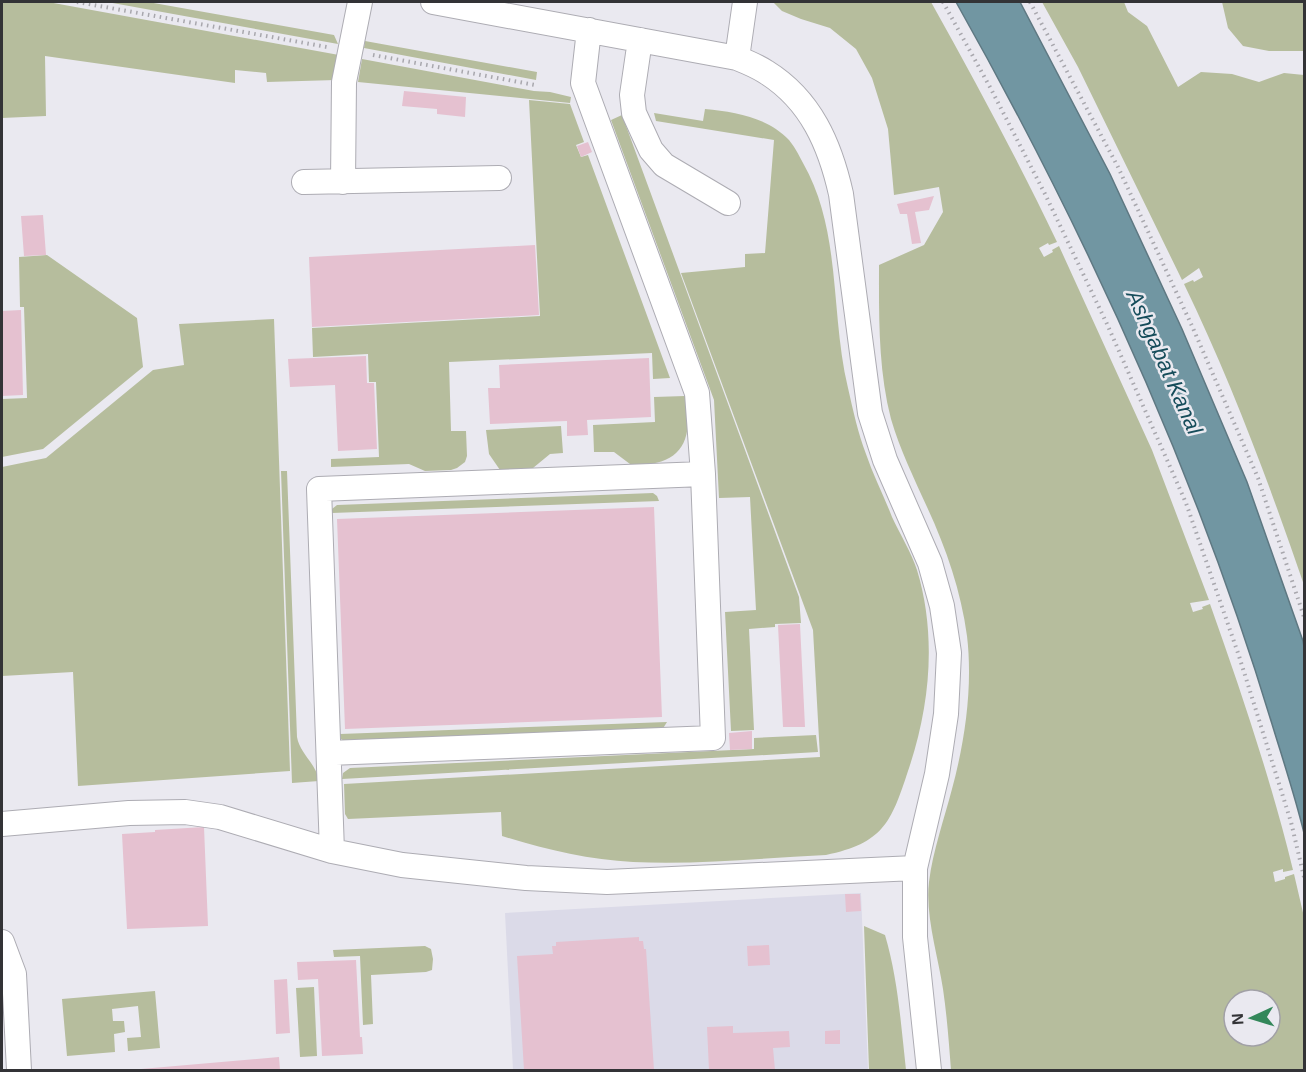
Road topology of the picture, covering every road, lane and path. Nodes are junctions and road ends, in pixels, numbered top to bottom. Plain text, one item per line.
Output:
1 (77, 2) edge
2 (360, 2) edge
3 (433, 2) edge
4 (745, 2) edge
5 (943, 2) edge
6 (1030, 2) edge
7 (589, 30) junction
8 (640, 40) junction
9 (350, 51) junction
10 (737, 58) junction
11 (535, 85) dead end
12 (499, 178) dead end
13 (343, 182) junction
14 (304, 183) dead end
15 (729, 203) dead end
16 (703, 474) junction
17 (1305, 617) edge
18 (329, 753) junction
19 (2, 824) edge
20 (332, 851) junction
21 (915, 868) junction
22 (1305, 877) edge
23 (2, 942) edge
24 (19, 1071) edge
25 (929, 1071) edge

1 - 9 path
2 - 9 street
3 - 7 street
4 - 10 street
5 - 22 path
6 - 17 path
7 - 8 street
7 - 16 street
8 - 10 street
8 - 15 street
9 - 11 path
9 - 13 street
10 - 21 street
12 - 13 street
13 - 14 street
16 - 18 street
16 - 18 street
18 - 20 street
19 - 20 street
20 - 21 street
21 - 25 street
23 - 24 street

